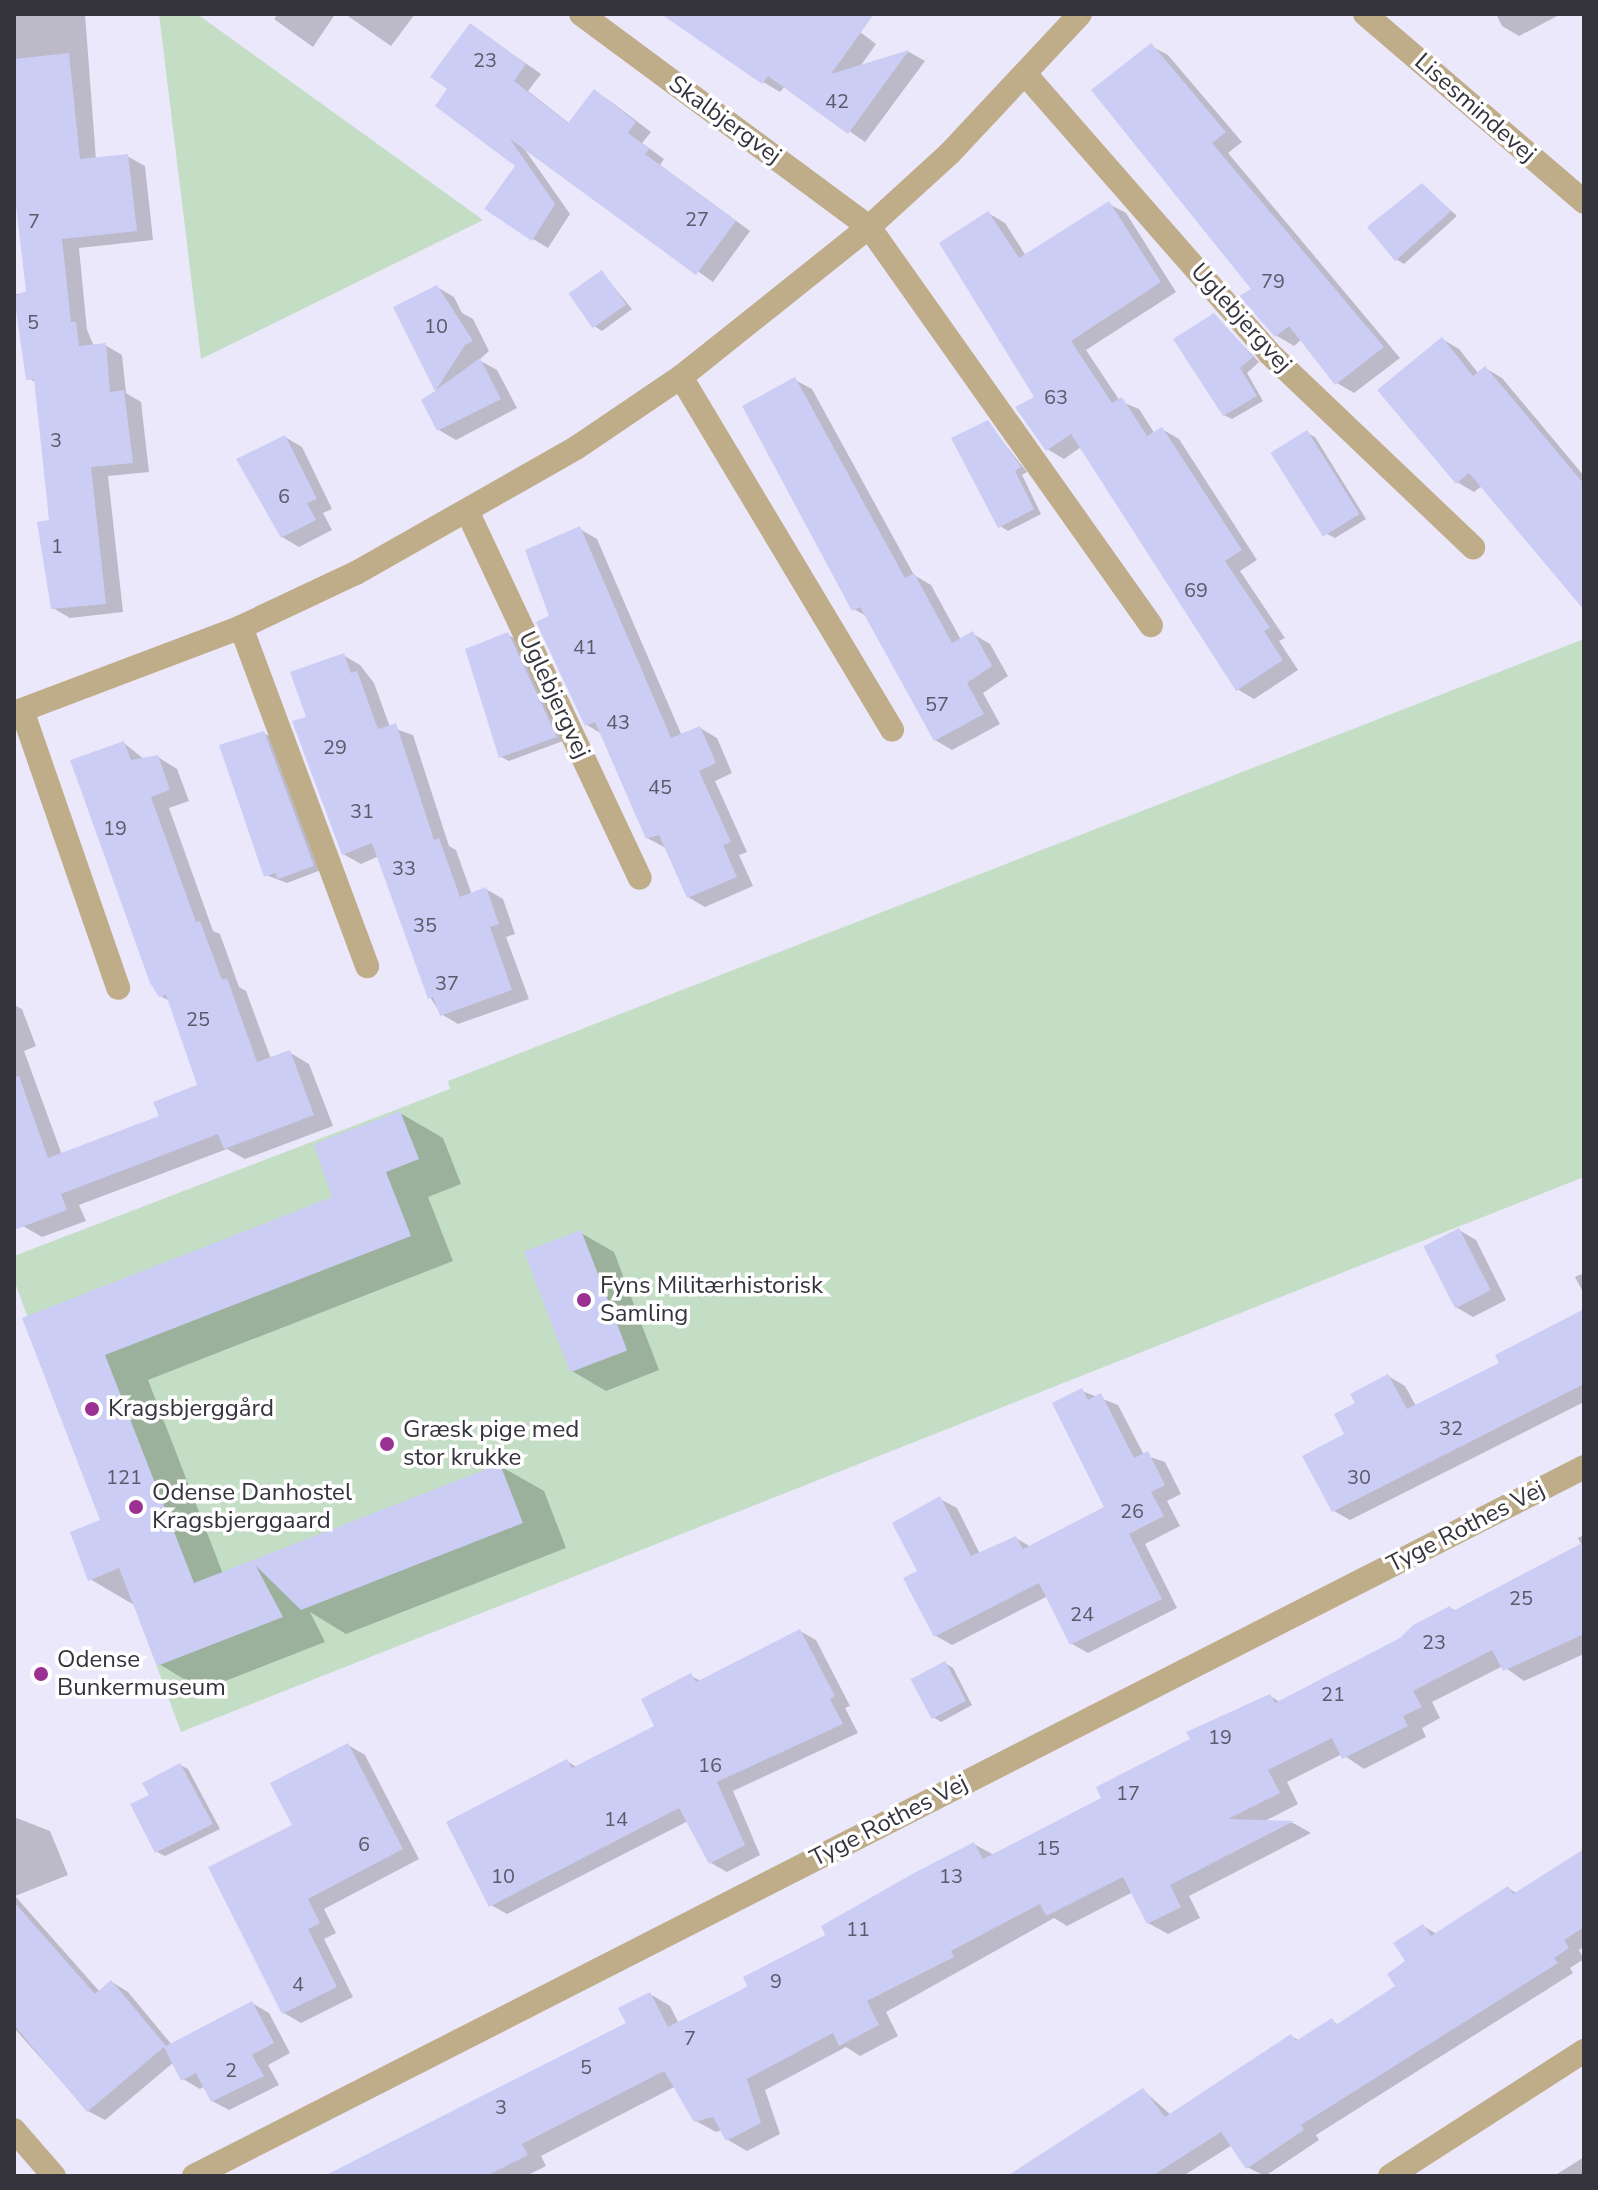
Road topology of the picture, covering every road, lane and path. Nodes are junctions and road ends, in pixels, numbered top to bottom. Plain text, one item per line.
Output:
1 (581, 14) edge
2 (1080, 14) edge
3 (1365, 14) edge
4 (1026, 75) junction
5 (1584, 202) edge
6 (869, 227) junction
7 (681, 377) junction
8 (468, 513) junction
9 (1473, 547) dead end
10 (1151, 625) dead end
11 (241, 627) junction
12 (18, 712) edge
13 (892, 730) dead end
14 (640, 878) dead end
15 (367, 966) dead end
16 (118, 988) dead end
17 (1584, 1467) edge
18 (1584, 2051) edge
19 (14, 2130) edge
20 (54, 2176) edge
21 (194, 2176) edge
22 (1390, 2176) edge

1 - 6 street, Skalbjergvej
2 - 4 street
3 - 5 street, Lisesmindevej
4 - 6 street
4 - 9 street, Uglebjergvej
6 - 7 street
6 - 10 street
7 - 8 street
7 - 13 street
8 - 11 street
8 - 14 street, Uglebjergvej
11 - 12 street
11 - 15 street
12 - 16 street
17 - 21 street, Tyge Rothes Vej
18 - 22 street
19 - 20 street

